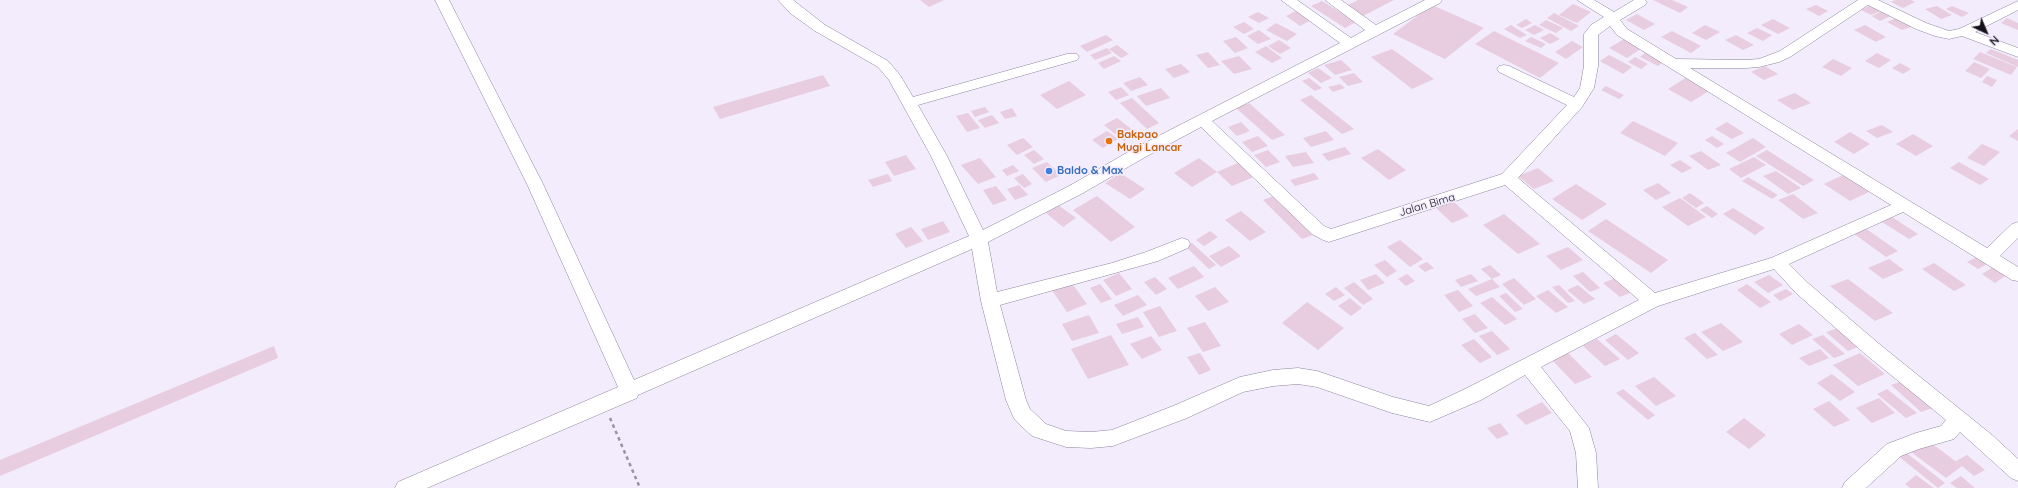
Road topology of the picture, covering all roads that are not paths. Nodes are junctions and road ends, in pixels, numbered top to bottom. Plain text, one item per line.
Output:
1 (442, 0) edge
2 (786, 0) edge
3 (1288, 0) edge
4 (1332, 0) edge
5 (1434, 0) edge
6 (1584, 0) edge
7 (1867, 0) edge
8 (1640, 2) dead end
9 (2018, 5) edge
10 (1612, 19) junction
11 (1375, 31) junction
12 (1963, 32) junction
13 (1350, 44) junction
14 (2018, 53) edge
15 (1072, 57) dead end
16 (1676, 63) junction
17 (1504, 69) dead end
18 (909, 103) junction
19 (1577, 104) junction
20 (1202, 120) junction
21 (1508, 178) junction
22 (1904, 206) junction
23 (2018, 228) edge
24 (979, 239) junction
25 (1182, 244) dead end
26 (1989, 257) junction
27 (1777, 262) junction
28 (2018, 275) edge
29 (990, 301) junction
30 (1652, 301) junction
31 (1528, 365) junction
32 (630, 392) junction
33 (1958, 420) junction
34 (2018, 472) edge
35 (405, 488) edge
36 (1588, 488) edge
37 (1852, 488) edge

1 - 32 street
2 - 18 street
3 - 13 street
4 - 11 street
5 - 11 street
6 - 10 street
7 - 12 street
7 - 16 street
8 - 10 street
9 - 12 street
10 - 16 street
10 - 19 street
11 - 13 street
12 - 14 street
13 - 20 street
15 - 18 street
16 - 22 street
17 - 19 street
18 - 24 street
19 - 21 street
20 - 21 street, Jalan Bima
20 - 24 street
21 - 30 street
22 - 26 street
22 - 27 street
23 - 26 street
24 - 29 street
24 - 32 street
25 - 29 street
26 - 28 street
27 - 30 street
27 - 33 street
29 - 31 street
30 - 31 street
31 - 36 street
32 - 35 street
33 - 34 street
33 - 37 street

